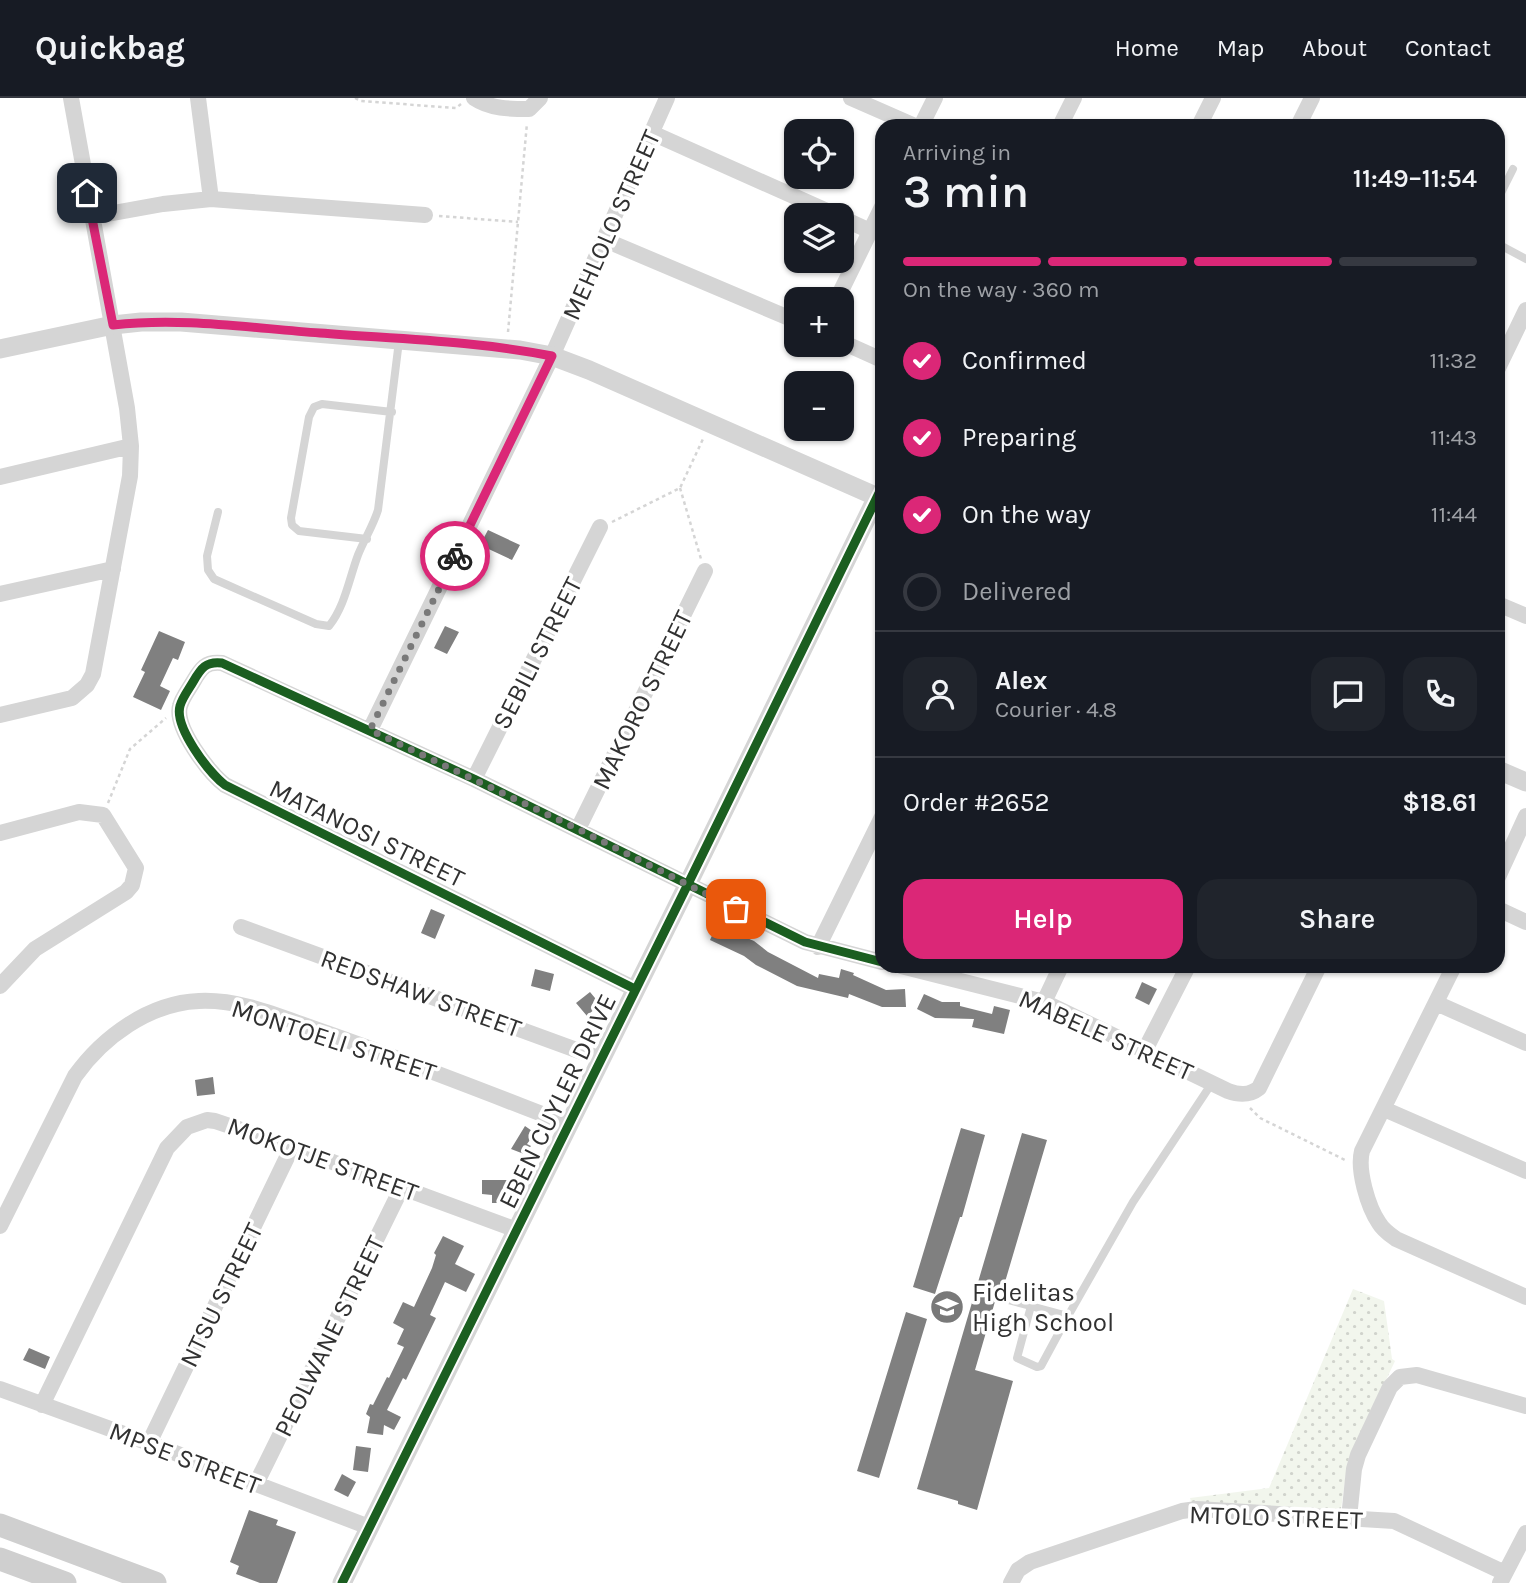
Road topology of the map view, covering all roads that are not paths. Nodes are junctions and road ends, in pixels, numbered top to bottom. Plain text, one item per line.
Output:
1 (71, 98) edge
2 (198, 98) edge
3 (474, 98) edge
4 (667, 98) edge
5 (851, 98) edge
6 (935, 98) edge
7 (1074, 98) edge
8 (1213, 98) edge
9 (1312, 98) edge
10 (534, 104) edge
11 (899, 119) edge
12 (924, 119) edge
13 (1064, 119) edge
14 (1202, 119) edge
15 (1302, 119) edge
16 (652, 133) junction
17 (1513, 169) dead end
18 (1505, 185) edge
19 (211, 199) junction
20 (809, 203) edge
21 (425, 215) road end
22 (92, 217) junction
23 (875, 221) edge
24 (854, 224) edge
25 (870, 231) junction
26 (605, 240) junction
27 (1505, 248) edge
28 (1526, 259) edge
29 (843, 287) edge
30 (1526, 310) edge
31 (784, 316) edge
32 (113, 325) junction
33 (399, 338) junction
34 (854, 347) edge
35 (0, 349) edge
36 (1505, 354) edge
37 (552, 356) junction
38 (875, 357) edge
39 (392, 412) junction
40 (131, 446) junction
41 (0, 477) edge
42 (875, 492) edge
43 (875, 504) edge
44 (218, 512) dead end
45 (600, 527) road end
46 (367, 539) junction
47 (113, 569) junction
48 (705, 571) road end
49 (0, 594) edge
50 (1505, 607) edge
51 (1526, 616) edge
52 (0, 715) edge
53 (370, 730) junction
54 (1505, 773) edge
55 (474, 779) junction
56 (1526, 782) edge
57 (1526, 816) edge
58 (578, 829) junction
59 (875, 831) edge
60 (0, 833) edge
61 (1505, 862) edge
62 (687, 886) junction
63 (1505, 912) edge
64 (1526, 922) edge
65 (241, 927) dead end
66 (818, 947) junction
67 (875, 960) edge
68 (947, 973) edge
69 (1058, 973) edge
70 (1184, 973) edge
71 (1316, 973) edge
72 (1451, 973) edge
73 (0, 986) edge
74 (635, 989) junction
75 (1044, 1002) junction
76 (1436, 1003) junction
77 (1526, 1043) edge
78 (1146, 1050) junction
79 (601, 1059) junction
80 (1212, 1083) junction
81 (1384, 1109) junction
82 (568, 1124) junction
83 (292, 1147) junction
84 (1526, 1171) edge
85 (401, 1187) junction
86 (0, 1226) edge
87 (517, 1230) junction
88 (1526, 1297) edge
89 (1009, 1300) dead end
90 (1031, 1306) junction
91 (1068, 1316) junction
92 (0, 1389) edge
93 (42, 1405) junction
94 (1526, 1406) edge
95 (149, 1443) junction
96 (256, 1484) junction
97 (1349, 1518) junction
98 (0, 1525) edge
99 (369, 1527) junction
100 (1526, 1533) edge
101 (0, 1559) edge
102 (1503, 1578) edge
103 (65, 1583) edge
104 (155, 1583) edge
105 (342, 1583) edge
106 (1012, 1583) edge

1 - 22 street
2 - 19 street
3 - 10 street
4 - 16 street, MEHLOLO STREET
5 - 11 street
6 - 12 street
7 - 13 street
8 - 14 street
9 - 15 street
16 - 20 street
16 - 26 street, MEHLOLO STREET
17 - 18 lane
19 - 21 street
19 - 22 street
22 - 32 street
23 - 25 street
24 - 25 street
25 - 29 street
26 - 31 street
26 - 37 street, MEHLOLO STREET
27 - 28 lane
30 - 36 street
32 - 33 street
32 - 35 street
32 - 40 street
33 - 37 street
33 - 39 lane
34 - 38 street
37 - 42 street
37 - 53 street, MEHLOLO STREET
39 - 46 lane
39 - 46 lane
40 - 41 street
40 - 47 street
43 - 62 street, EBEN CUYLER DRIVE
44 - 46 lane
45 - 55 street, SEBILI STREET
47 - 49 street
47 - 52 street
48 - 58 street, MAKORO STREET
50 - 51 street
53 - 55 street
53 - 74 street, MATANOSI STREET
54 - 56 street
55 - 58 street
57 - 61 street
58 - 62 street
59 - 66 street
60 - 73 street
62 - 66 street
62 - 74 street, EBEN CUYLER DRIVE
63 - 64 street
65 - 79 street, REDSHAW STREET
66 - 67 street
68 - 75 street, MABELE STREET
69 - 75 street
70 - 78 street
71 - 80 street, MABELE STREET
72 - 76 street
74 - 79 street, EBEN CUYLER DRIVE
75 - 78 street, MABELE STREET
76 - 77 street
76 - 81 street
78 - 80 street, MABELE STREET
79 - 82 street, EBEN CUYLER DRIVE
80 - 91 lane
81 - 84 street
81 - 88 street
82 - 86 street, MONTOELI STREET
82 - 87 street, EBEN CUYLER DRIVE
83 - 85 street, MOKOTJE STREET
83 - 93 street, MOKOTJE STREET
83 - 95 street, NTSU STREET
85 - 87 street, MOKOTJE STREET
85 - 96 street, PEOLWANE STREET
87 - 99 street, EBEN CUYLER DRIVE
89 - 90 lane
90 - 91 lane
90 - 91 lane
92 - 93 street, MPSE STREET
93 - 95 street, MPSE STREET
94 - 97 street
95 - 96 street, MPSE STREET
96 - 99 street, MPSE STREET
97 - 102 street, MTOLO STREET
97 - 106 street, MTOLO STREET
98 - 104 main road
99 - 105 street, EBEN CUYLER DRIVE
100 - 102 street, MTOLO STREET
101 - 103 main road

